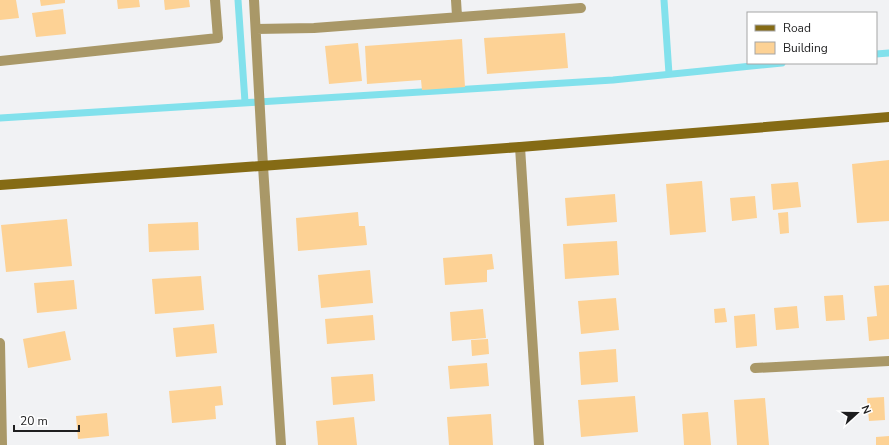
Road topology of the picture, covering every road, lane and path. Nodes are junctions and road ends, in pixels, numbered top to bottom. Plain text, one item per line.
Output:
1 (215, 0) edge
2 (254, 0) edge
3 (456, 0) edge
4 (581, 8) dead end
5 (457, 16) junction
6 (256, 29) junction
7 (0, 61) edge
8 (889, 117) edge
9 (520, 147) junction
10 (263, 166) junction
11 (0, 185) edge
12 (0, 344) edge
13 (889, 361) edge
14 (754, 368) dead end
15 (2, 445) edge
16 (281, 445) edge
17 (539, 445) edge

1 - 7 street
2 - 6 street
3 - 5 street
4 - 5 street
5 - 6 street
6 - 10 street
8 - 9 street
9 - 10 street
9 - 17 street
10 - 11 street
10 - 16 street
12 - 15 street
13 - 14 street

